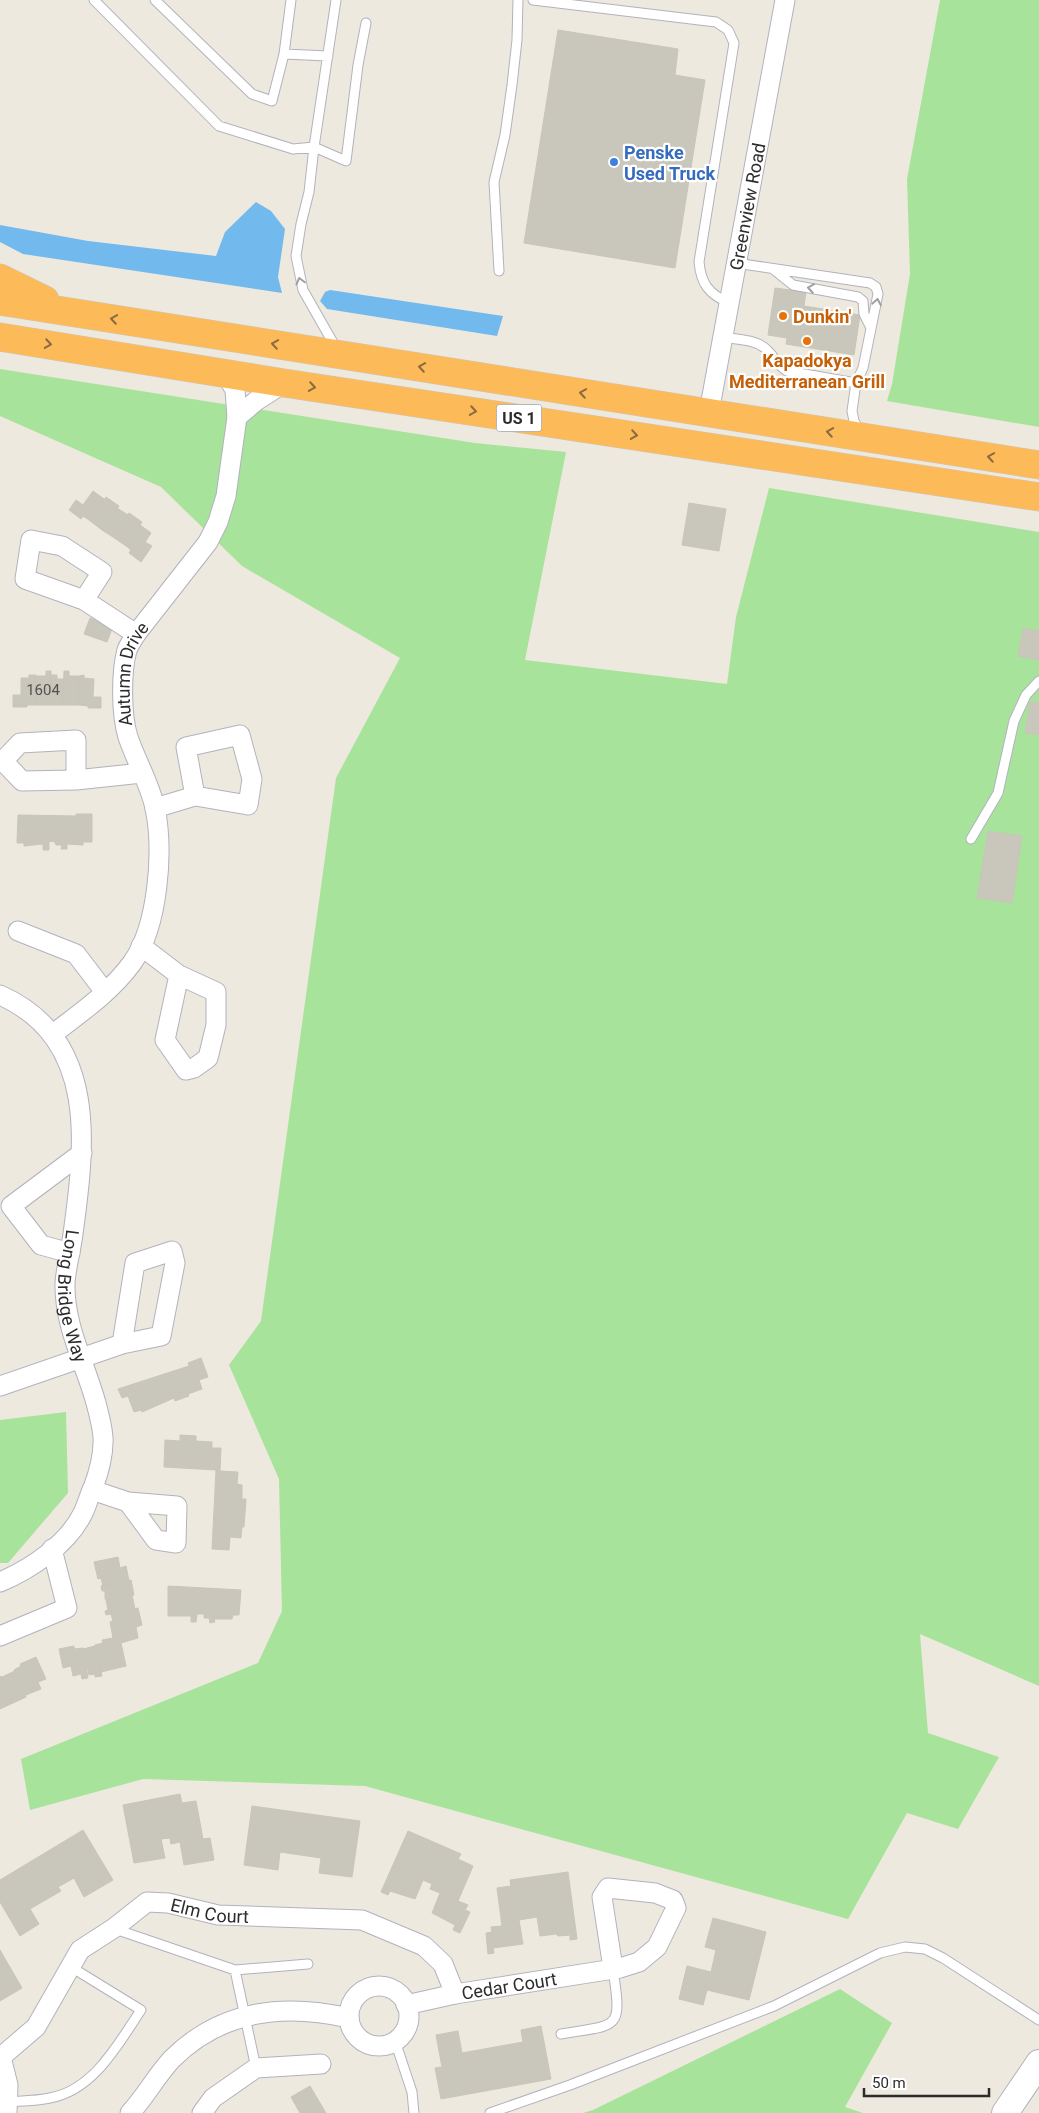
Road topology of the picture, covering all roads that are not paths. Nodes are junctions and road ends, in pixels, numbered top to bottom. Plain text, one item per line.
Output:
1 (94, 0) edge
2 (155, 0) edge
3 (291, 0) edge
4 (336, 0) edge
5 (518, 0) edge
6 (533, 0) edge
7 (785, 0) edge
8 (366, 23) dead end
9 (284, 54) junction
10 (328, 56) junction
11 (314, 147) junction
12 (736, 263) junction
13 (772, 268) junction
14 (500, 271) dead end
15 (0, 278) edge
16 (0, 301) edge
17 (728, 303) junction
18 (71, 312) junction
19 (871, 328) junction
20 (0, 337) edge
21 (723, 337) junction
22 (340, 354) junction
23 (225, 373) junction
24 (284, 382) junction
25 (856, 382) junction
26 (709, 412) junction
27 (237, 417) junction
28 (865, 437) junction
29 (1039, 465) edge
30 (1039, 496) edge
31 (84, 600) dead end
32 (136, 634) junction
33 (1039, 682) edge
34 (142, 773) junction
35 (76, 780) dead end
36 (195, 796) dead end
37 (155, 808) junction
38 (971, 839) dead end
39 (18, 931) dead end
40 (141, 946) junction
41 (179, 975) junction
42 (105, 992) junction
43 (0, 995) edge
44 (53, 1034) junction
45 (82, 1153) junction
46 (70, 1253) junction
47 (122, 1344) junction
48 (81, 1359) junction
49 (0, 1386) edge
50 (92, 1490) junction
51 (128, 1502) dead end
52 (52, 1549) junction
53 (0, 1582) edge
54 (0, 1636) edge
55 (114, 1928) junction
56 (308, 1964) dead end
57 (70, 1967) junction
58 (613, 1968) junction
59 (235, 1970) junction
60 (455, 1994) junction
61 (406, 2005) junction
62 (246, 2016) junction
63 (349, 2018) junction
64 (1039, 2020) edge
65 (561, 2034) dead end
66 (395, 2041) junction
67 (0, 2057) edge
68 (1039, 2063) edge
69 (321, 2064) dead end
70 (256, 2068) junction
71 (7, 2107) edge
72 (130, 2113) edge
73 (202, 2113) edge
74 (414, 2113) edge
75 (490, 2113) edge
76 (1005, 2113) edge

1 - 11 lane
2 - 9 lane
3 - 9 lane
4 - 10 lane
5 - 14 lane
6 - 17 lane
7 - 12 street, Greenview Road
8 - 11 lane
9 - 10 lane
10 - 11 lane
22 -> 11 lane
12 - 13 lane
12 - 17 street, Greenview Road
19 -> 13 lane
19 -> 13 lane
15 - 18 highway
16 - 18 highway, US 1
17 - 21 street, Greenview Road
22 -> 18 highway, US 1
19 - 25 lane
20 -> 23 highway, US 1
21 - 25 lane
21 - 26 street, Greenview Road
26 -> 22 highway, US 1
23 - 24 highway, US 1
23 - 27 street, Autumn Drive
24 - 27 street
24 -> 30 highway, US 1
25 - 28 lane
28 -> 26 highway, US 1
27 - 32 street, Autumn Drive
29 -> 28 highway, US 1
31 - 32 street
32 - 34 street, Autumn Drive
33 - 38 lane
34 - 35 street
34 - 37 street, Autumn Drive
36 - 37 street
37 - 40 street, Autumn Drive
39 - 42 street
40 - 41 street
40 - 42 street, Autumn Drive
41 - 41 street
42 - 44 street, Autumn Drive
43 - 44 street, Long Bridge Way
44 - 45 street, Long Bridge Way
45 - 46 street, Long Bridge Way
45 - 46 street
46 - 48 street, Long Bridge Way
47 - 47 street
47 - 48 street
48 - 49 street
48 - 50 street, Long Bridge Way
50 - 51 street
50 - 52 street, Long Bridge Way
52 - 53 street, Long Bridge Way
52 - 54 street
55 - 57 street, Elm Court
55 - 59 lane
55 - 60 street, Elm Court
56 - 59 lane
57 - 67 street, Elm Court
57 - 71 lane
58 - 58 street, Cedar Court
58 - 60 street, Cedar Court
58 - 65 lane
59 - 62 lane
60 - 61 street, Cedar Court
61 - 63 street
61 - 66 street
62 - 63 street
62 - 70 lane
62 - 72 street
63 - 66 street
64 - 75 lane
66 - 74 lane
67 - 71 street, Elm Court
68 - 76 street
69 - 70 street
70 - 73 street

